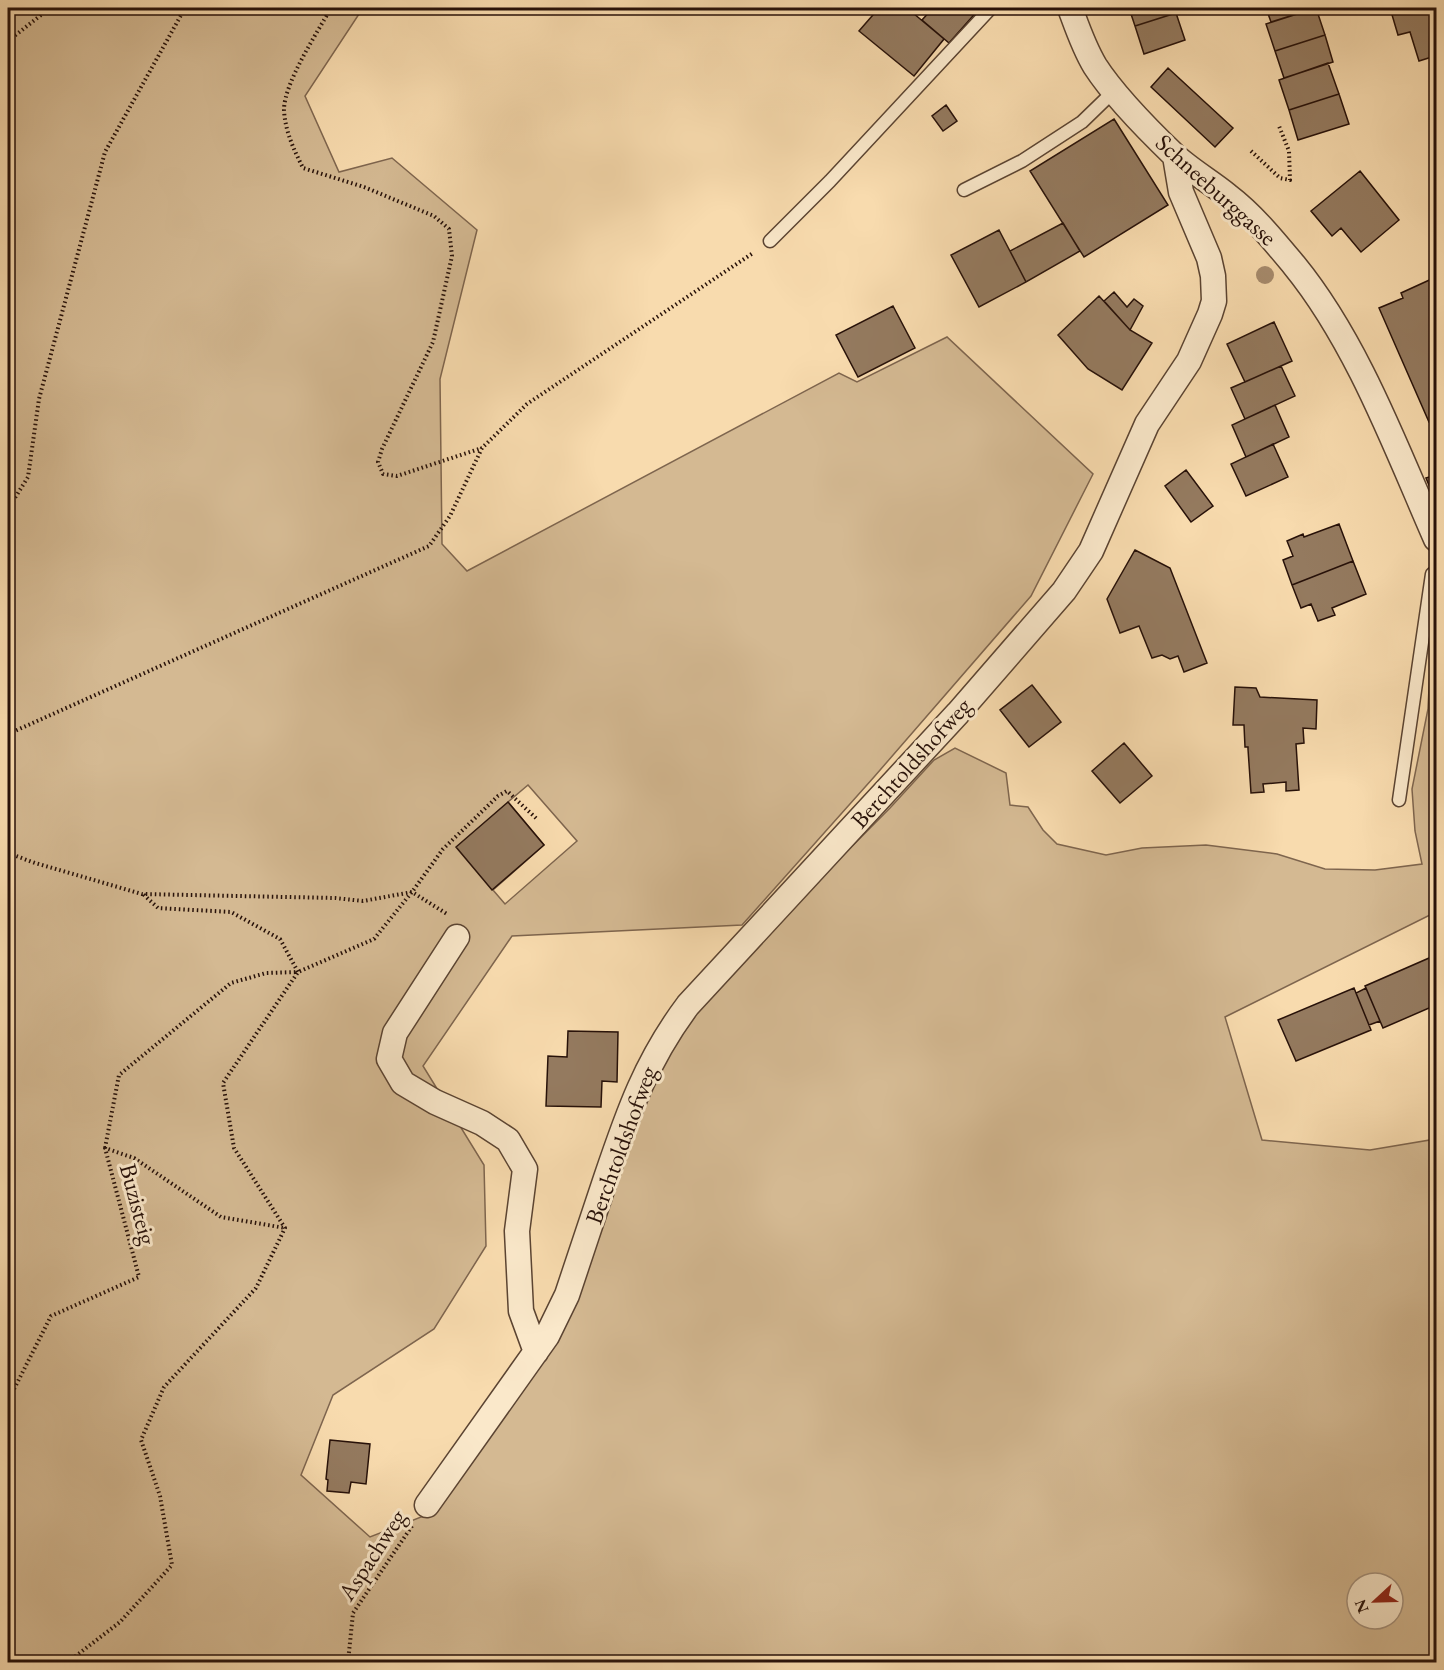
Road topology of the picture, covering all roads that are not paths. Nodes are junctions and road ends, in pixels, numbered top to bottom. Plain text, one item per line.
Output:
1 (991, 8) edge
2 (1070, 8) edge
3 (1114, 91) junction
4 (1174, 156) junction
5 (964, 190) dead end
6 (770, 241) road end
7 (1437, 539) edge
8 (1437, 571) edge
9 (1400, 800) dead end
10 (457, 937) road end
11 (536, 1352) junction
12 (427, 1504) road end

1 - 6 lane
2 - 3 street, Schneeburggasse
3 - 4 street, Schneeburggasse
3 - 5 lane
4 - 7 street, Schneeburggasse
4 - 11 street, Berchtoldshofweg
8 - 9 lane
10 - 11 street
11 - 12 street, Berchtoldshofweg

